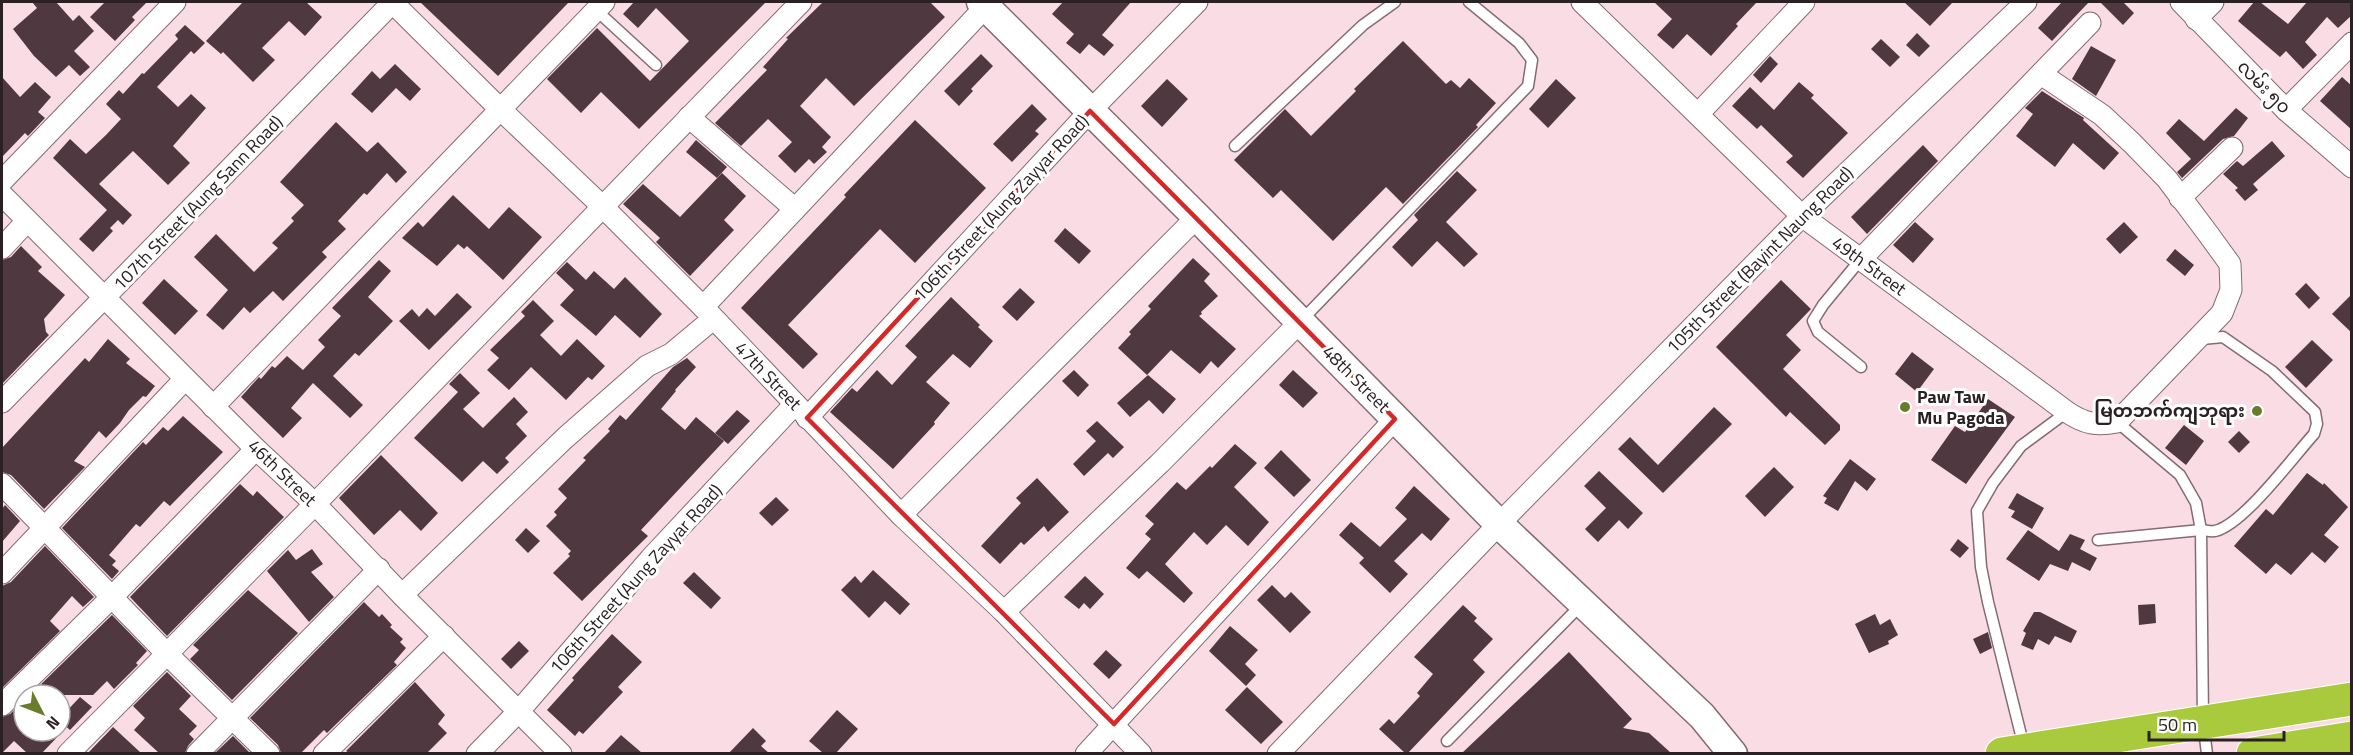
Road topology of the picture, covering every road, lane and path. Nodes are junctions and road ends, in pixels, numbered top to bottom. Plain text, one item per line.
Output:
1 (175, 2) edge
2 (392, 2) edge
3 (801, 2) edge
4 (1197, 2) edge
5 (1395, 2) edge
6 (1469, 2) edge
7 (1804, 2) edge
8 (2026, 2) edge
9 (2181, 2) edge
10 (2213, 2) edge
11 (985, 3) edge
12 (601, 4) edge
13 (1591, 5) edge
14 (2196, 19) junction
15 (2090, 23) dead end
16 (2352, 43) edge
17 (656, 65) dead end
18 (2041, 74) junction
19 (499, 108) junction
20 (2286, 110) junction
21 (1090, 111) junction
22 (1699, 113) junction
23 (689, 117) junction
24 (1235, 146) dead end
25 (2232, 148) dead end
26 (2352, 167) edge
27 (2, 181) edge
28 (2, 195) edge
29 (2180, 198) junction
30 (603, 207) junction
31 (795, 208) junction
32 (1802, 216) junction
33 (1197, 217) junction
34 (27, 222) junction
35 (2, 248) edge
36 (1861, 259) junction
37 (104, 299) junction
38 (708, 313) junction
39 (1300, 322) junction
40 (2196, 340) junction
41 (1861, 367) dead end
42 (185, 379) junction
43 (2, 402) edge
44 (213, 406) junction
45 (801, 411) junction
46 (2067, 412) junction
47 (1395, 418) junction
48 (2117, 422) junction
49 (256, 449) junction
50 (2, 484) edge
51 (315, 504) junction
52 (901, 515) junction
53 (1499, 524) junction
54 (43, 528) junction
55 (2201, 530) junction
56 (2098, 540) dead end
57 (379, 569) junction
58 (2, 573) edge
59 (402, 595) junction
60 (112, 597) junction
61 (1583, 602) junction
62 (1004, 612) junction
63 (444, 636) junction
64 (167, 654) junction
65 (2352, 699) edge
66 (2, 705) edge
67 (519, 711) junction
68 (232, 717) junction
69 (2203, 721) junction
70 (1113, 724) junction
71 (2352, 738) edge
72 (1447, 741) dead end
73 (2018, 752) edge
74 (69, 753) edge
75 (197, 753) edge
76 (269, 753) edge
77 (324, 753) edge
78 (477, 753) edge
79 (561, 753) edge
80 (1086, 753) edge
81 (1141, 753) edge
82 (1278, 753) edge
83 (1734, 753) edge
84 (2207, 753) edge
85 (2253, 753) edge

1 - 27 street
2 - 19 street, 47th Street
2 - 37 street, 107th Street (Aung Sann Road)
3 - 23 street
4 - 21 street, 106th Street (Aung Zayyar Road)
5 - 24 lane
6 - 39 lane
7 - 22 street
8 - 32 street, 105th Street (Bayint Naung Road)
9 - 14 street, လမ်း ၅၀
10 - 14 street
11 - 21 main road, 48th Street
11 - 31 street
12 - 17 lane
12 - 19 street
13 - 22 street, 49th Street
14 - 20 street, လမ်း ၅၀
15 - 18 street
16 - 20 street
18 - 29 street
18 - 36 street
19 - 30 street, 47th Street
19 - 44 street
20 - 26 street, လမ်း ၅၀
21 - 33 main road, 48th Street
21 - 45 street, 106th Street (Aung Zayyar Road)
22 - 32 street, 49th Street
23 - 30 street
23 - 31 street
25 - 29 street
28 - 34 street, 46th Street
29 - 40 street
30 - 38 street, 47th Street
30 - 51 street
31 - 38 street
32 - 36 street, 49th Street
32 - 53 street, 105th Street (Bayint Naung Road)
33 - 39 main road, 48th Street
33 - 52 street
34 - 35 street
34 - 37 street, 46th Street
36 - 41 lane
36 - 46 street, 49th Street
37 - 42 street, 46th Street
37 - 43 street, 107th Street (Aung Sann Road)
38 - 45 street, 47th Street
38 - 59 street
39 - 47 main road, 48th Street
39 - 62 street
40 - 48 street
40 - 55 lane
42 - 44 street, 46th Street
42 - 54 street
44 - 49 street, 46th Street
45 - 52 street, 47th Street
45 - 67 street, 106th Street (Aung Zayyar Road)
46 - 48 street, 49th Street
46 - 73 lane
47 - 53 main road, 48th Street
47 - 70 street
48 - 55 lane
49 - 51 street, 46th Street
49 - 60 street
50 - 54 street
51 - 57 street, 46th Street
51 - 64 street
52 - 62 street, 47th Street
53 - 61 main road, 48th Street
53 - 82 street, 105th Street (Bayint Naung Road)
54 - 58 street
54 - 60 street
55 - 56 lane
55 - 69 lane
57 - 59 street, 46th Street
57 - 68 street
59 - 63 street, 46th Street
60 - 64 street
60 - 66 street
61 - 72 lane
61 - 83 main road, 48th Street
62 - 70 street, 47th Street
63 - 67 street, 46th Street
63 - 77 street
64 - 68 street
64 - 74 street
65 - 69 highway
67 - 78 street, 106th Street (Aung Zayyar Road)
67 - 79 street, 46th Street
68 - 75 street
68 - 76 street
69 - 73 highway
69 - 84 lane
70 - 80 street
70 - 81 street, 47th Street
71 - 85 highway

